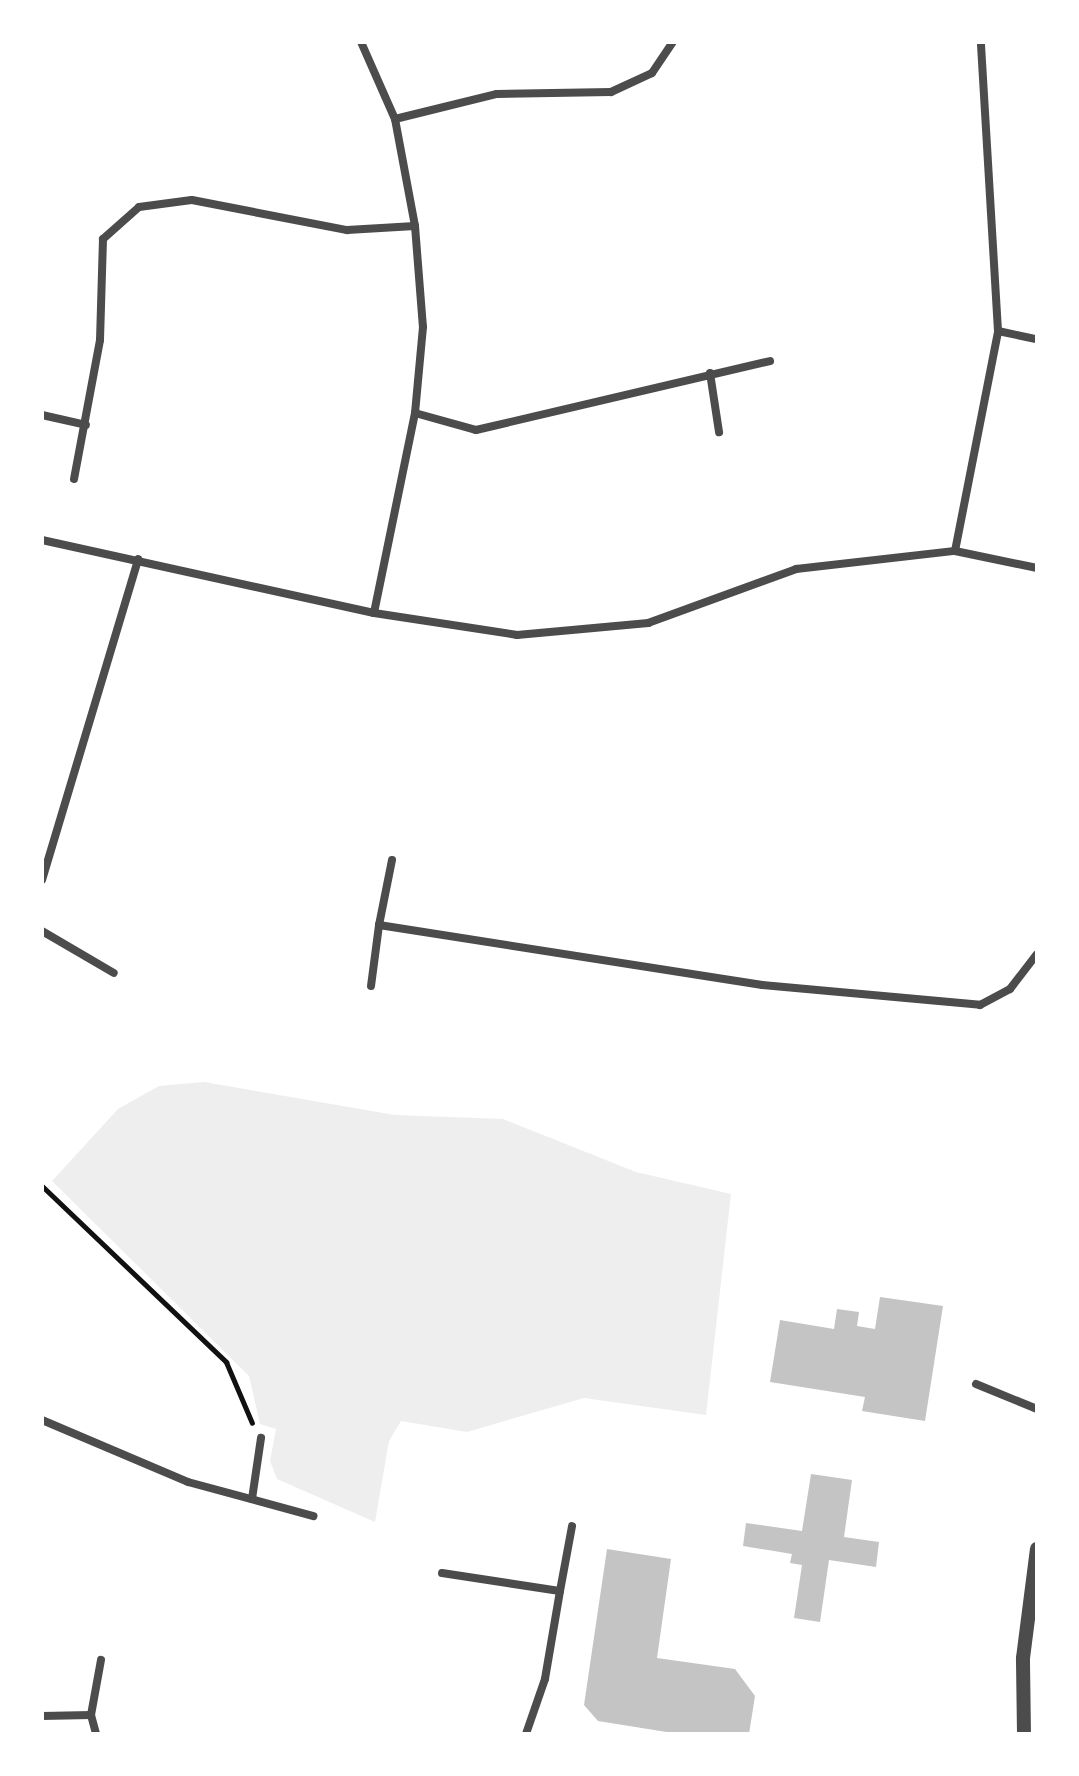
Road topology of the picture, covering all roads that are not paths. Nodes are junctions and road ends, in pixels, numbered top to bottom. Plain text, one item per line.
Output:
1 (361, 42) edge
2 (673, 42) edge
3 (981, 42) edge
4 (395, 119) junction
5 (415, 226) junction
6 (998, 331) junction
7 (1037, 339) edge
8 (770, 361) dead end
9 (710, 373) junction
10 (415, 413) junction
11 (42, 415) edge
12 (86, 425) junction
13 (719, 432) dead end
14 (74, 479) dead end
15 (42, 540) edge
16 (955, 551) junction
17 (138, 559) junction
18 (1037, 568) edge
19 (374, 613) junction
20 (392, 860) dead end
21 (42, 880) edge
22 (379, 925) junction
23 (42, 931) edge
24 (1037, 954) edge
25 (114, 973) dead end
26 (371, 986) dead end
27 (976, 1384) dead end
28 (1037, 1409) edge
29 (42, 1420) edge
30 (261, 1438) road end
31 (252, 1499) junction
32 (313, 1516) dead end
33 (572, 1526) dead end
34 (1037, 1549) edge
35 (442, 1573) dead end
36 (560, 1591) junction
37 (101, 1660) dead end
38 (91, 1715) junction
39 (42, 1716) edge
40 (96, 1734) edge
41 (526, 1734) edge
42 (1024, 1734) edge

1 - 4 street
2 - 4 street
3 - 6 street
4 - 5 street
5 - 10 street
5 - 12 street
6 - 7 street
6 - 16 street
8 - 9 street
9 - 10 street
9 - 13 street
10 - 19 street
11 - 12 street
12 - 14 street
15 - 17 street
16 - 18 street
16 - 19 street
17 - 19 street
17 - 21 street
20 - 22 street
22 - 24 street
22 - 26 street
23 - 25 street
27 - 28 street
29 - 31 street
30 - 31 street
31 - 32 street
33 - 36 street
34 - 42 street
35 - 36 street
36 - 41 street
37 - 38 street
38 - 39 street
38 - 40 street

